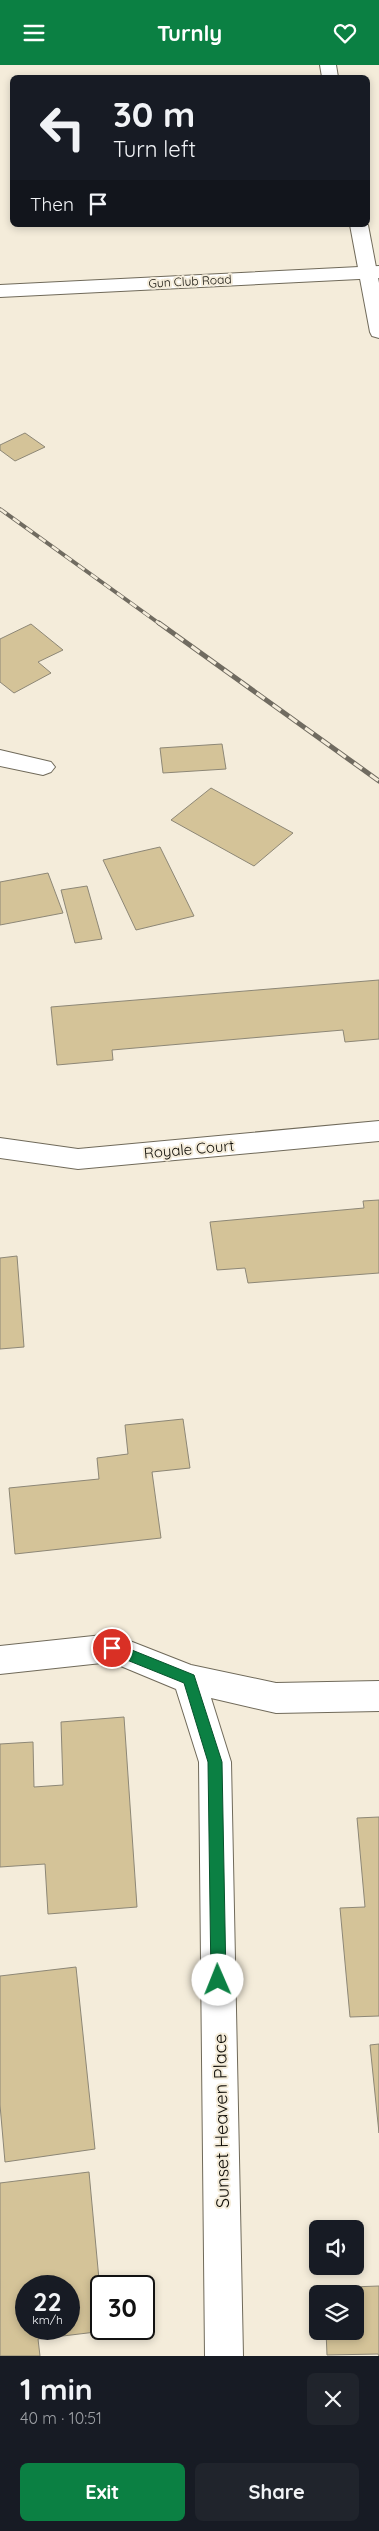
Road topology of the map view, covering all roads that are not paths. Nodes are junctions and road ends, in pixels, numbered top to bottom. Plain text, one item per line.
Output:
1 (360, 227) edge
2 (373, 272) edge
3 (0, 291) edge
4 (379, 332) edge
5 (0, 758) edge
6 (43, 767) dead end
7 (379, 1131) edge
8 (0, 1148) edge
9 (0, 1660) edge
10 (189, 1679) junction
11 (379, 1696) edge
12 (224, 2356) edge

1 - 2 street
2 - 3 street, Gun Club Road
2 - 4 street
5 - 6 street
7 - 8 street, Royale Court
9 - 10 street
10 - 11 street
10 - 12 street, Sunset Heaven Place

